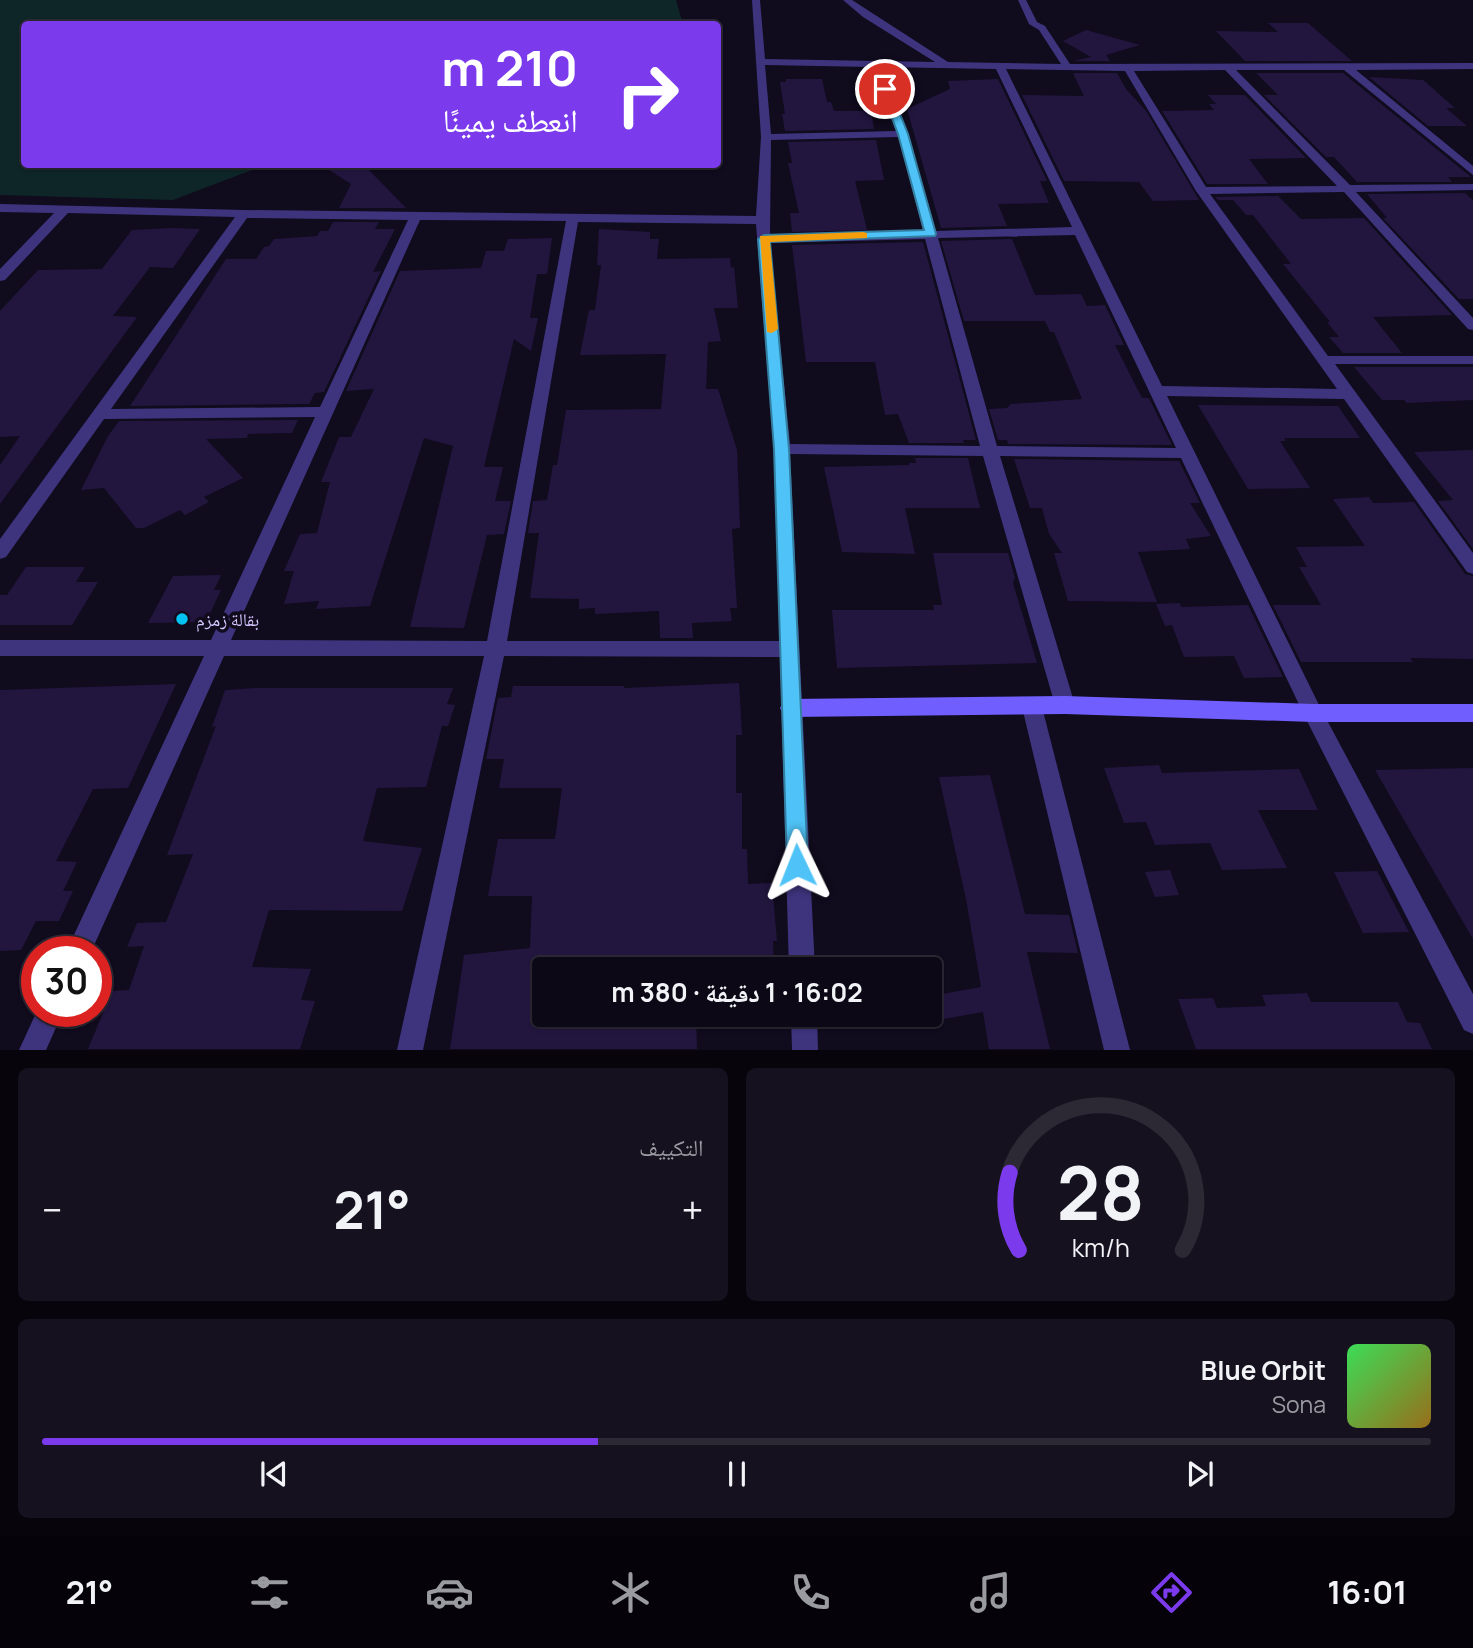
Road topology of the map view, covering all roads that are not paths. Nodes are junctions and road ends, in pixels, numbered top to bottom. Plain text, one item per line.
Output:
1 (756, 0) edge
2 (847, 0) edge
3 (1021, 0) edge
4 (761, 62) junction
5 (876, 66) junction
6 (1462, 66) junction
7 (1473, 66) edge
8 (950, 67) junction
9 (1000, 67) junction
10 (1347, 67) junction
11 (1068, 68) junction
12 (1128, 68) junction
13 (1229, 69) junction
14 (1473, 74) edge
15 (903, 134) junction
16 (766, 136) junction
17 (1473, 172) edge
18 (1473, 187) edge
19 (1346, 188) junction
20 (1202, 191) junction
21 (0, 208) edge
22 (64, 211) junction
23 (244, 214) junction
24 (416, 215) junction
25 (573, 216) junction
26 (762, 220) junction
27 (1077, 231) junction
28 (931, 234) junction
29 (764, 239) junction
30 (0, 276) edge
31 (1473, 326) edge
32 (1324, 360) junction
33 (1473, 360) edge
34 (1156, 391) junction
35 (1348, 394) junction
36 (326, 412) junction
37 (99, 414) junction
38 (782, 449) junction
39 (990, 451) junction
40 (1186, 453) junction
41 (0, 552) edge
42 (1473, 567) edge
43 (496, 647) junction
44 (0, 648) edge
45 (790, 649) junction
46 (218, 650) junction
47 (1065, 705) junction
48 (1032, 706) junction
49 (790, 708) junction
50 (1313, 713) junction
51 (1473, 713) edge
52 (85, 936) edge
53 (801, 957) edge
54 (1473, 1021) edge
55 (43, 1027) edge
56 (805, 1027) edge
57 (32, 1049) edge
58 (410, 1049) edge
59 (806, 1049) edge
60 (1117, 1049) edge

1 - 4 street
2 - 8 street
3 - 11 street
4 - 5 street
4 - 16 street
5 - 8 street
5 - 15 street
6 - 7 street
6 - 10 street
6 - 14 street
8 - 9 street
9 - 11 street
9 - 27 street
10 - 13 street
10 - 17 street
11 - 12 street
12 - 13 street
12 - 20 street
13 - 19 street
15 - 16 street
15 - 28 street
16 - 26 street
18 - 19 street
19 - 20 street
19 - 31 street
20 - 32 street
21 - 22 street
22 - 23 street
22 - 30 street
23 - 24 street
23 - 37 street
24 - 25 street
24 - 36 street
25 - 26 street
25 - 43 street
26 - 29 street
27 - 28 street
27 - 34 street
28 - 29 street
28 - 39 street
29 - 38 street
32 - 33 street
32 - 35 street
34 - 35 street
34 - 40 street
35 - 42 street
36 - 37 street
36 - 46 street
37 - 41 street
38 - 39 street
38 - 45 street
39 - 40 street
39 - 47 street
40 - 50 street
43 - 45 street
43 - 46 street
43 - 58 street
44 - 46 street
45 - 49 street
46 - 52 street
47 - 48 street
47 - 50 street
48 - 49 street
48 - 60 street
49 - 53 street
50 - 51 street
50 - 54 street
55 - 57 street
56 - 59 street

